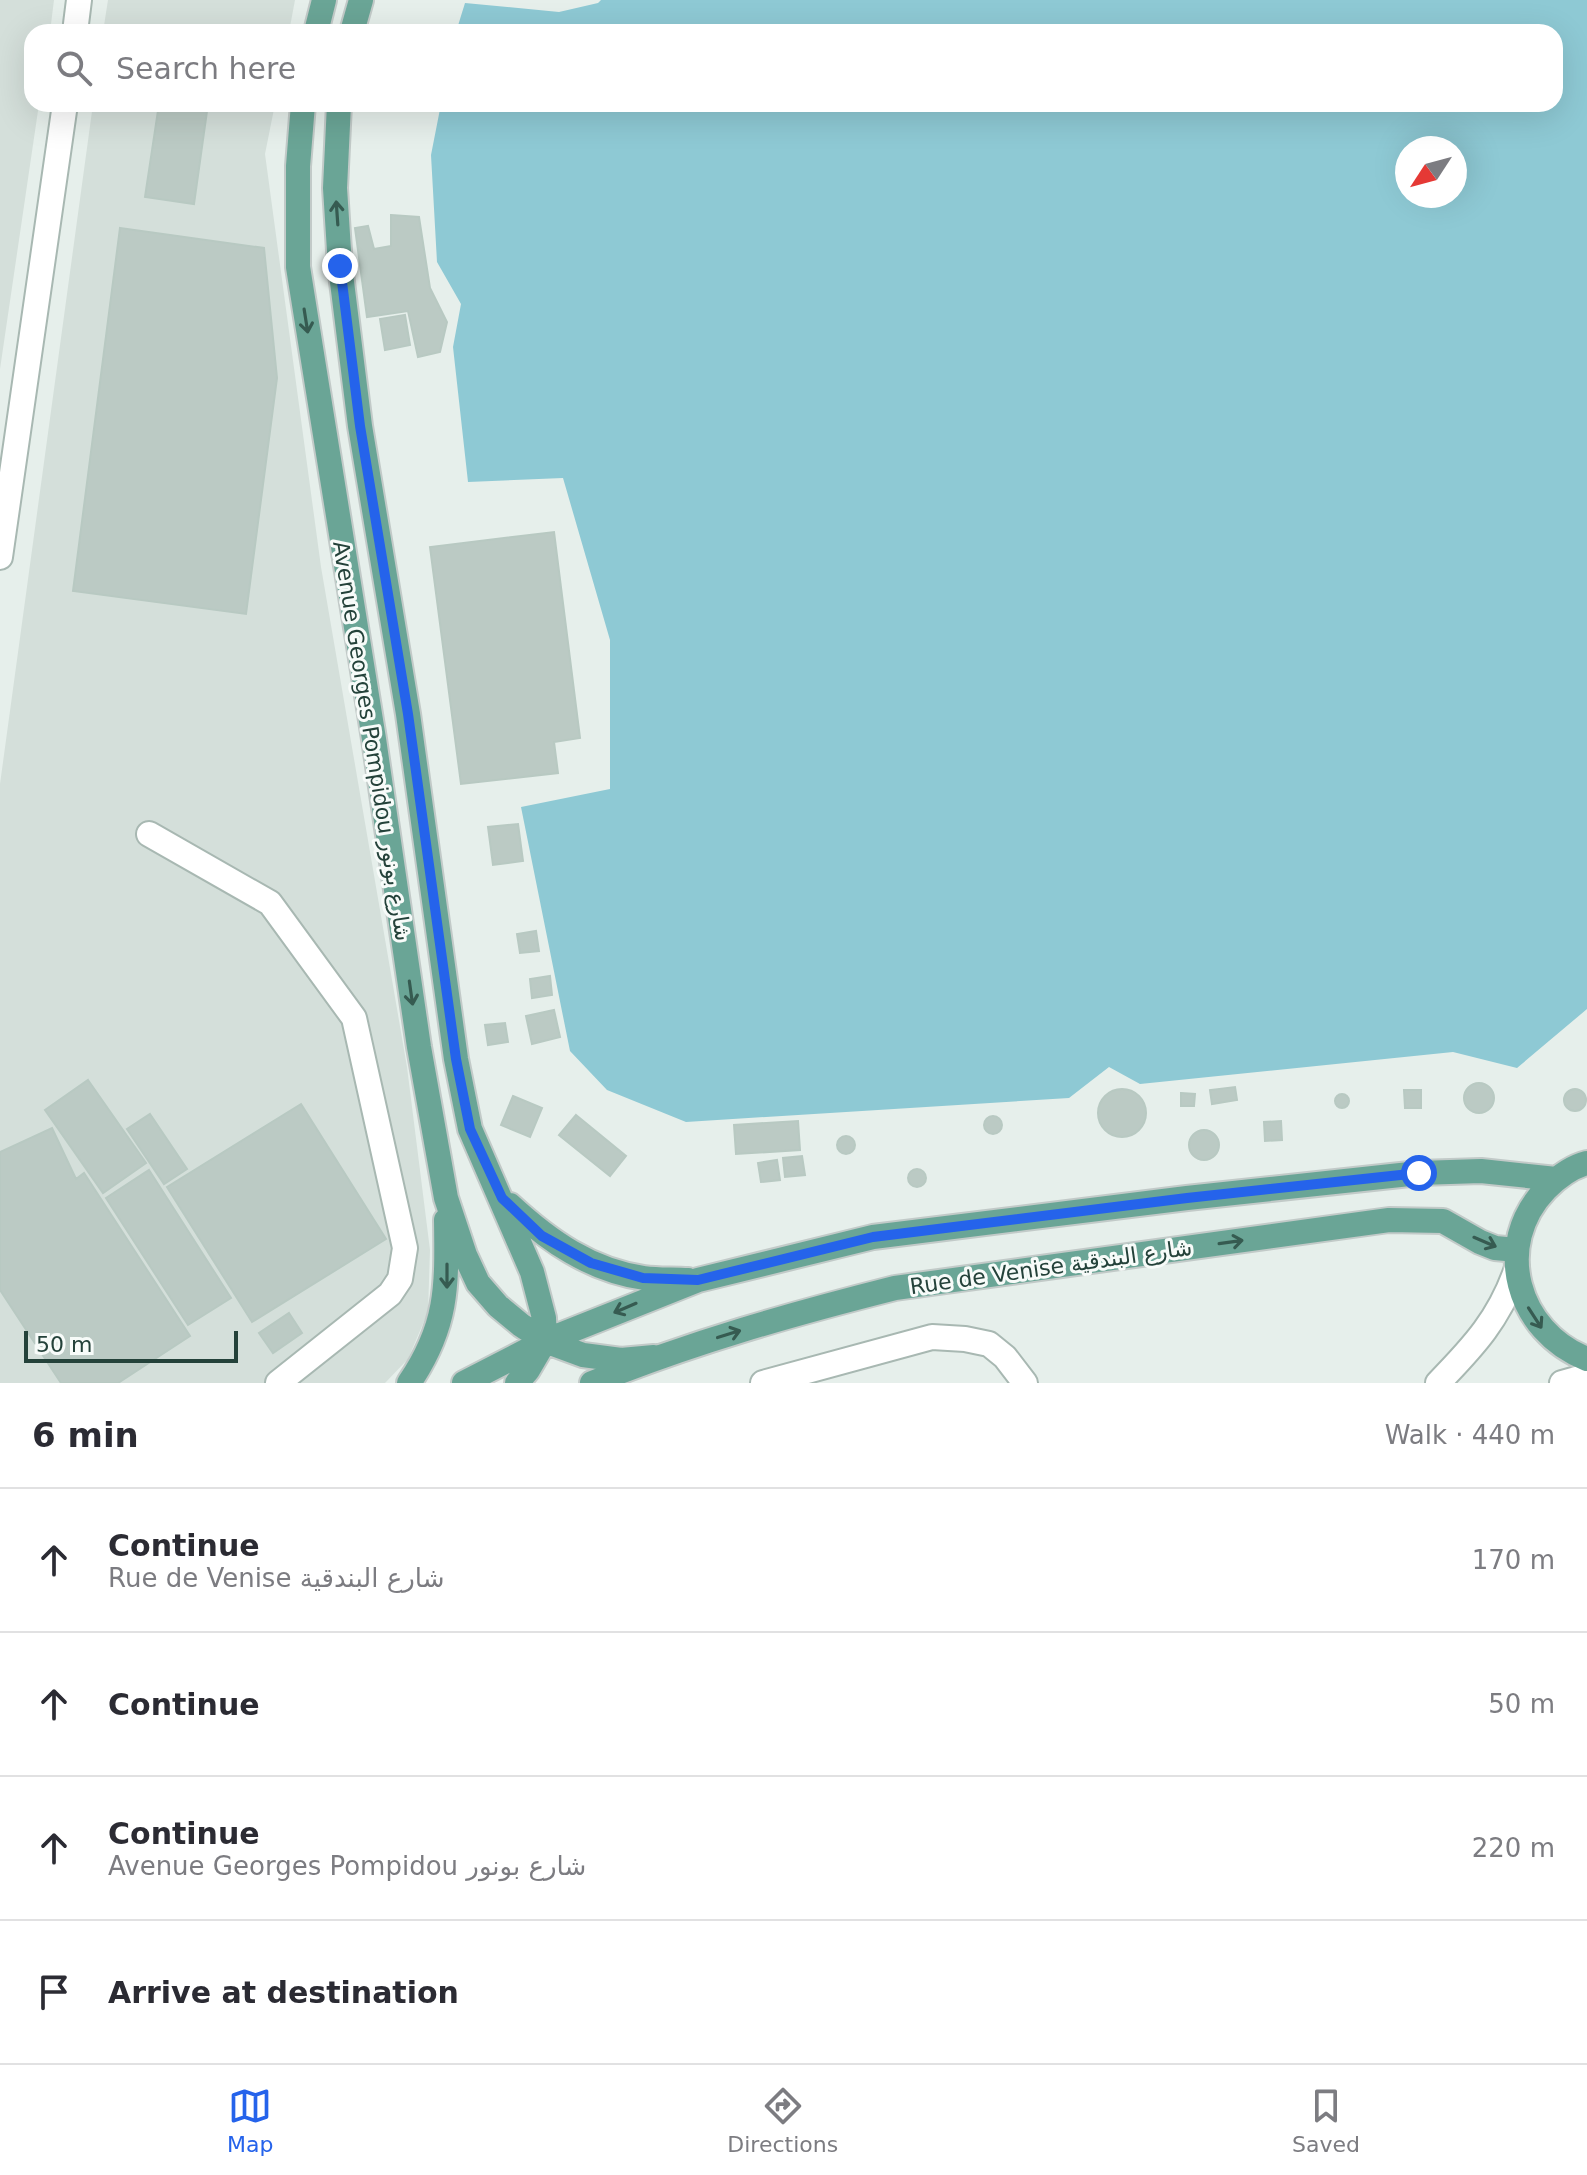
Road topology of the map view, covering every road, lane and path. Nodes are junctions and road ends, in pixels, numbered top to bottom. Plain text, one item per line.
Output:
1 (79, 0) edge
2 (324, 0) edge
3 (361, 0) edge
4 (76, 24) edge
5 (318, 24) edge
6 (354, 24) edge
7 (64, 112) edge
8 (302, 112) edge
9 (339, 112) edge
10 (0, 557) edge
11 (149, 834) dead end
12 (1587, 1163) edge
13 (1556, 1179) junction
14 (446, 1198) junction
15 (502, 1198) junction
16 (1517, 1259) junction
17 (698, 1280) junction
18 (545, 1341) junction
19 (654, 1357) junction
20 (1587, 1359) edge
21 (1587, 1376) edge
22 (278, 1383) edge
23 (409, 1383) edge
24 (464, 1383) edge
25 (517, 1383) edge
26 (592, 1383) edge
27 (763, 1383) edge
28 (1025, 1383) edge
29 (1438, 1383) edge
30 (1562, 1383) edge

1 - 4 street
2 - 5 main road
3 - 6 main road
7 - 10 street
8 -> 14 main road, Avenue Georges Pompidou شارع بونور
15 -> 9 main road, Avenue Georges Pompidou شارع بونور
11 - 22 street
12 - 13 main road
13 - 16 main road
13 - 17 main road
14 - 18 main road, Avenue Georges Pompidou شارع بونور
14 -> 23 main road
15 - 17 main road
15 - 18 main road, Avenue Georges Pompidou شارع بونور
19 -> 16 main road, Rue de Venise شارع البندقية
16 -> 20 main road
16 - 29 street
17 -> 18 main road
18 - 19 main road, Avenue Georges Pompidou شارع بونور
18 - 24 main road
18 - 25 main road
19 - 26 main road, Rue de Venise شارع البندقية
21 - 30 street
27 - 28 street

